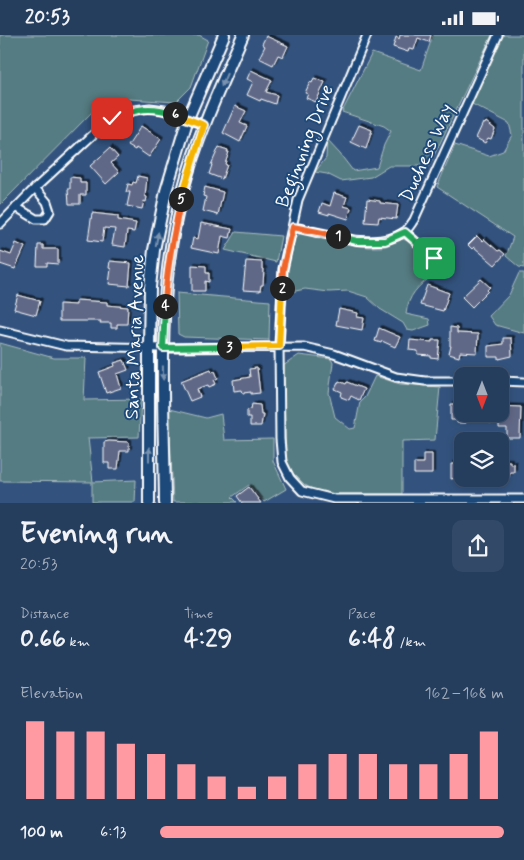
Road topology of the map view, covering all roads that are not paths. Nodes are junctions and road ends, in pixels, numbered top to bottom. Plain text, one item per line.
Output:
1 (224, 35) edge
2 (243, 35) edge
3 (367, 35) edge
4 (498, 35) edge
5 (188, 118) junction
6 (204, 125) junction
7 (35, 188) junction
8 (16, 207) junction
9 (0, 223) edge
10 (293, 227) junction
11 (405, 232) junction
12 (445, 263) dead end
13 (0, 330) edge
14 (279, 346) junction
15 (149, 347) junction
16 (163, 348) junction
17 (454, 381) edge
18 (509, 381) edge
19 (524, 381) edge
20 (524, 499) edge
21 (149, 503) edge
22 (165, 503) edge

1 - 5 street, Santa Maria Avenue
2 -> 6 street, Santa Maria Avenue
3 - 10 street, Beginning Drive
4 - 11 street, Duchess Way
5 - 6 street
5 - 7 street
15 -> 5 street, Santa Maria Avenue
6 - 16 street, Santa Maria Avenue
7 - 8 street
7 - 8 street
8 - 9 street
10 - 11 street, Duchess Way
10 - 14 street, Beginning Drive
11 - 12 street
13 - 15 street
14 - 16 street
14 - 17 street
14 - 20 street, Beginning Drive
15 - 16 street
21 -> 15 street, Santa Maria Avenue
16 -> 22 street, Santa Maria Avenue
18 - 19 street

